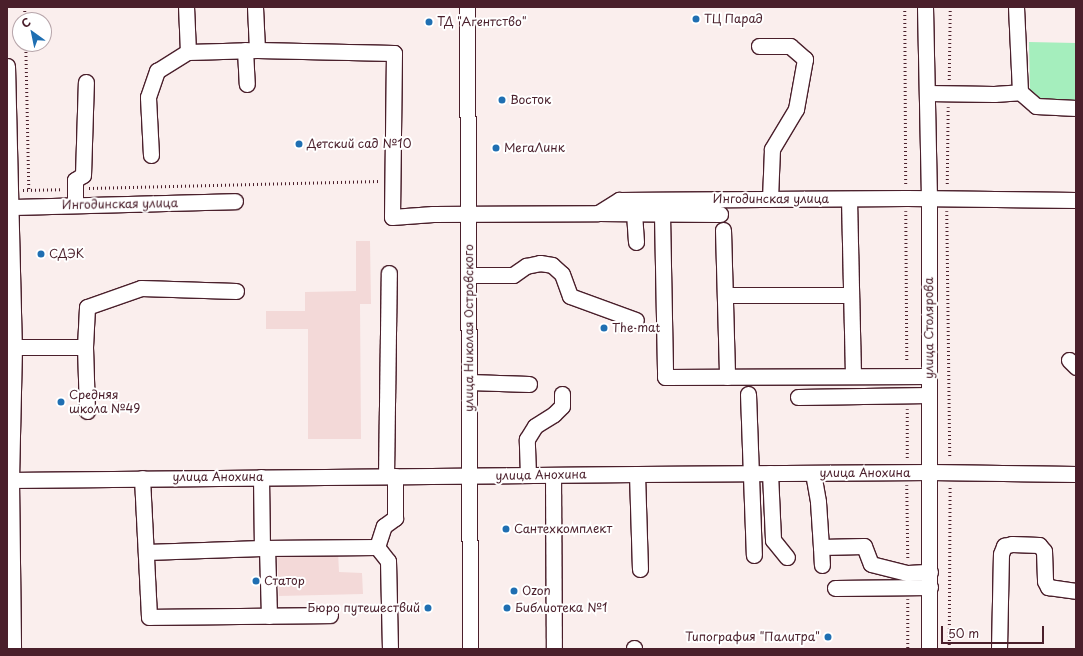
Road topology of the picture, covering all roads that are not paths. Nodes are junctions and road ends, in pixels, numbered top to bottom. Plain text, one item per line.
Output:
1 (186, 7) edge
2 (256, 7) edge
3 (467, 7) edge
4 (925, 7) edge
5 (1016, 7) edge
6 (759, 46) dead end
7 (251, 50) junction
8 (188, 52) junction
9 (7, 66) edge
10 (86, 82) dead end
11 (247, 84) dead end
12 (1020, 92) junction
13 (927, 93) junction
14 (1076, 108) edge
15 (151, 155) dead end
16 (929, 198) junction
17 (770, 199) junction
18 (849, 199) junction
19 (1076, 200) edge
20 (235, 201) dead end
21 (75, 206) junction
22 (9, 209) edge
23 (598, 213) junction
24 (634, 214) junction
25 (662, 214) junction
26 (720, 214) dead end
27 (469, 215) junction
28 (723, 230) dead end
29 (636, 242) dead end
30 (389, 273) dead end
31 (469, 275) junction
32 (236, 291) dead end
33 (850, 295) junction
34 (725, 296) junction
35 (636, 320) dead end
36 (14, 347) junction
37 (85, 347) junction
38 (853, 376) junction
39 (929, 376) junction
40 (727, 377) junction
41 (469, 382) junction
42 (529, 384) dead end
43 (562, 394) dead end
44 (748, 394) dead end
45 (929, 395) junction
46 (798, 397) dead end
47 (86, 411) dead end
48 (930, 472) junction
49 (752, 473) junction
50 (770, 473) junction
51 (813, 473) junction
52 (637, 474) junction
53 (1076, 474) edge
54 (469, 475) junction
55 (528, 475) junction
56 (553, 475) junction
57 (391, 476) junction
58 (261, 477) junction
59 (142, 478) junction
60 (9, 480) edge
61 (377, 547) junction
62 (821, 547) junction
63 (265, 548) junction
64 (146, 552) junction
65 (754, 555) dead end
66 (787, 557) dead end
67 (822, 565) dead end
68 (640, 569) dead end
69 (908, 580) junction
70 (930, 580) junction
71 (835, 588) dead end
72 (1076, 591) edge
73 (330, 615) dead end
74 (269, 616) junction
75 (13, 649) edge
76 (390, 649) edge
77 (470, 649) edge
78 (554, 649) edge
79 (930, 649) edge
80 (998, 649) edge

1 - 8 street
2 - 7 street
3 - 27 street, улица Николая Островского
4 - 13 street, улица Столярова
5 - 12 street
6 - 17 street
7 - 8 street
7 - 11 street
7 - 27 street
8 - 15 street
9 - 22 street
10 - 21 street
12 - 13 street
12 - 14 street
13 - 16 street, улица Столярова
16 - 18 street, Ингодинская улица
16 - 19 street, Ингодинская улица
16 - 39 street, улица Столярова
17 - 18 street, Ингодинская улица
17 - 23 street, Ингодинская улица
18 - 33 street
20 - 21 street, Ингодинская улица
21 - 22 street, Ингодинская улица
22 - 36 street
23 - 24 street
23 - 27 street
24 - 25 street
24 - 29 street
25 - 26 street
25 - 40 street
27 - 31 street, улица Николая Островского
28 - 34 street
30 - 57 street
31 - 35 street
31 - 41 street, улица Николая Островского
32 - 37 street
33 - 34 street
33 - 38 street
34 - 40 street
36 - 37 street
36 - 60 street
37 - 47 street
38 - 39 street
38 - 40 street
39 - 45 street, улица Столярова
41 - 42 street
41 - 54 street, улица Николая Островского
43 - 55 street
44 - 49 street
45 - 46 street
45 - 48 street, улица Столярова
48 - 51 street, улица Анохина
48 - 53 street, улица Анохина
48 - 70 street, улица Столярова
49 - 50 street, улица Анохина
49 - 52 street, улица Анохина
49 - 65 street
50 - 51 street, улица Анохина
50 - 66 street
51 - 62 street
52 - 56 street, улица Анохина
52 - 68 street
54 - 55 street, улица Анохина
54 - 57 street, улица Анохина
54 - 77 street, улица Николая Островского
55 - 56 street, улица Анохина
56 - 78 street
57 - 58 street, улица Анохина
57 - 61 street
58 - 59 street, улица Анохина
58 - 63 street
59 - 60 street, улица Анохина
59 - 64 street
60 - 75 street
61 - 63 street
61 - 76 street
62 - 67 street
62 - 69 street
63 - 64 street
63 - 74 street
64 - 74 street
69 - 70 street
69 - 71 street
70 - 79 street, улица Столярова
72 - 80 street
73 - 74 street

